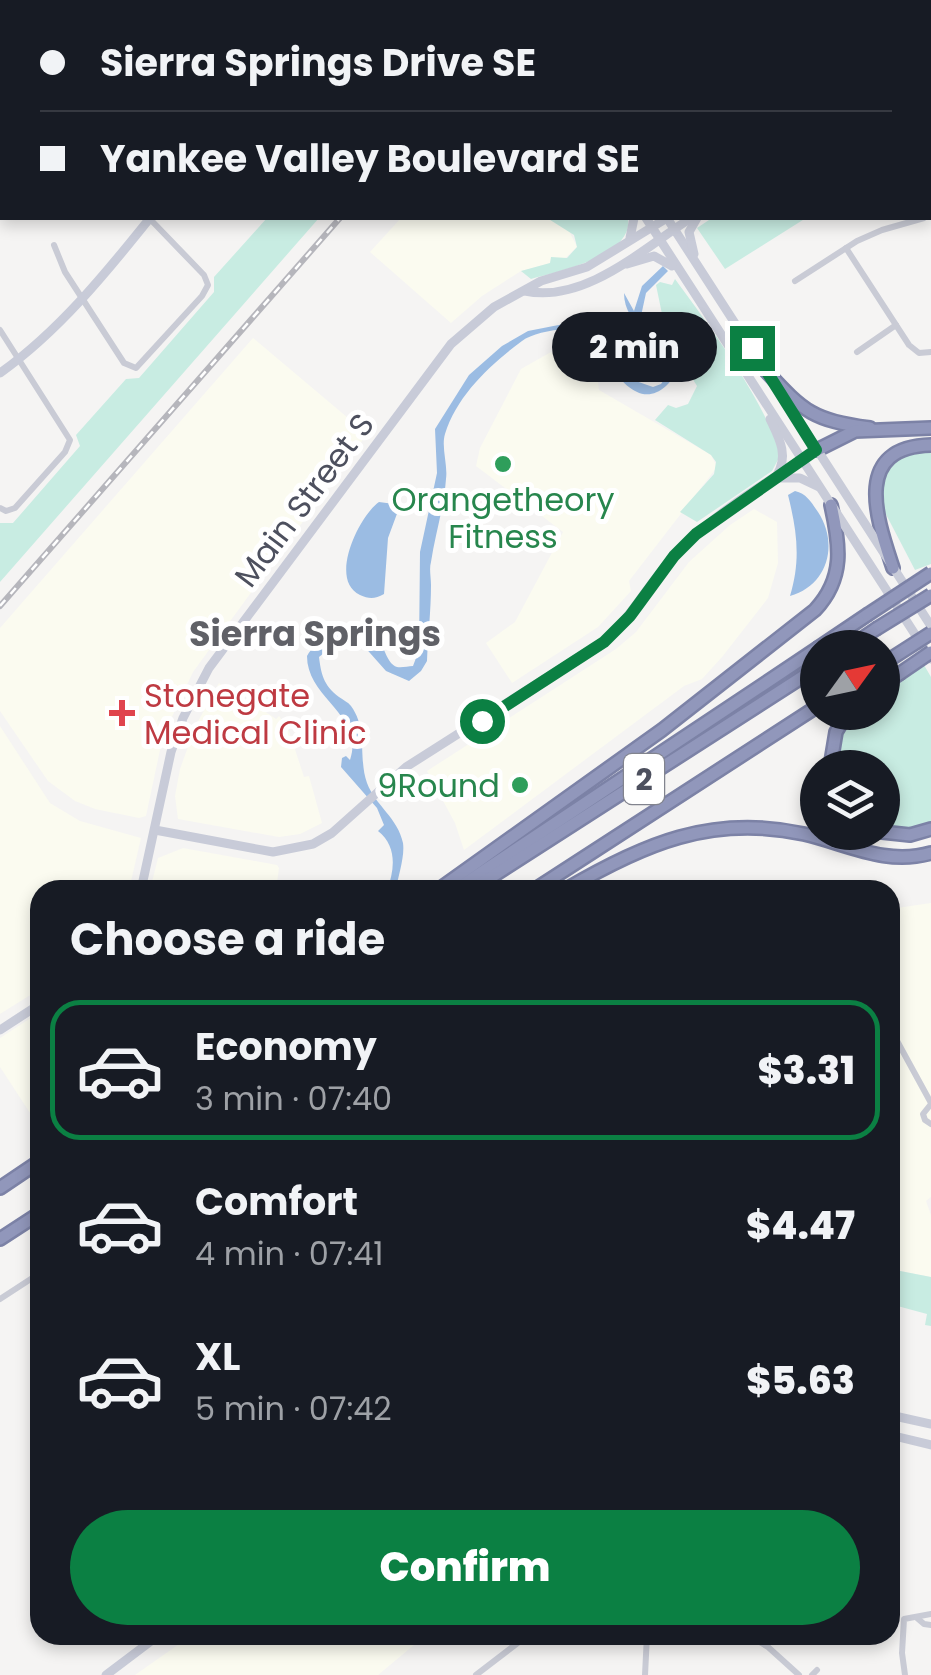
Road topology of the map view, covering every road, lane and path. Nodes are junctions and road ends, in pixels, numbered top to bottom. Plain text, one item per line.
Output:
1 (148, 220) edge
2 (152, 220) edge
3 (634, 220) edge
4 (668, 220) edge
5 (690, 220) edge
6 (693, 220) edge
7 (915, 220) edge
8 (649, 222) edge
9 (674, 228) junction
10 (659, 238) junction
11 (54, 244) dead end
12 (846, 248) junction
13 (617, 250) junction
14 (698, 266) junction
15 (611, 270) junction
16 (682, 277) junction
17 (795, 281) dead end
18 (526, 292) junction
19 (81, 298) junction
20 (896, 325) junction
21 (0, 330) edge
22 (857, 352) dead end
23 (931, 352) edge
24 (18, 360) junction
25 (766, 371) junction
26 (0, 373) edge
27 (759, 394) junction
28 (870, 428) junction
29 (931, 428) edge
30 (931, 445) edge
31 (816, 450) junction
32 (802, 460) junction
33 (774, 479) junction
34 (819, 486) junction
35 (831, 505) junction
36 (0, 508) edge
37 (894, 568) junction
38 (931, 573) edge
39 (931, 594) edge
40 (931, 626) edge
41 (845, 630) edge
42 (875, 630) edge
43 (931, 634) edge
44 (900, 653) edge
45 (931, 656) edge
46 (800, 660) edge
47 (900, 673) edge
48 (800, 679) edge
49 (800, 718) edge
50 (931, 829) edge
51 (155, 830) junction
52 (900, 834) edge
53 (931, 853) edge
54 (143, 880) edge
55 (452, 880) edge
56 (469, 880) edge
57 (487, 880) edge
58 (549, 880) edge
59 (583, 880) edge
60 (30, 1010) edge
61 (0, 1030) edge
62 (900, 1047) edge
63 (931, 1104) edge
64 (931, 1124) edge
65 (30, 1169) edge
66 (30, 1175) edge
67 (0, 1192) edge
68 (30, 1220) edge
69 (0, 1239) edge
70 (30, 1280) edge
71 (0, 1299) edge
72 (900, 1417) edge
73 (931, 1424) edge
74 (900, 1436) edge
75 (931, 1444) edge
76 (931, 1614) edge
77 (917, 1618) junction
78 (931, 1625) edge
79 (145, 1645) edge
80 (515, 1645) edge
81 (646, 1645) edge
82 (765, 1645) edge
83 (106, 1675) edge
84 (476, 1675) edge
85 (646, 1675) edge
86 (799, 1675) edge
87 (905, 1675) edge

1 - 19 main road
2 - 19 street
3 - 13 main road
4 - 9 main road
5 - 9 main road, Main Street S
6 - 14 main road
7 - 12 street
8 - 10 main road
8 - 13 main road, Main Street S
9 - 10 main road, Main Street S
9 - 14 main road
10 - 15 main road, Main Street S
10 - 16 main road
11 - 19 street
12 - 17 street
12 - 20 street
13 - 18 main road, Main Street S
14 - 25 main road
15 - 16 main road
15 - 18 main road, Main Street S
16 - 27 main road
18 - 51 main road, Main Street S
19 - 24 main road
20 - 22 street
20 - 23 street
21 - 24 street
24 - 26 main road
24 - 36 street
25 - 28 highway
25 - 31 main road
27 - 32 main road
27 - 33 main road
28 - 29 highway
28 - 31 highway
30 - 37 highway
31 - 32 main road
31 - 37 main road
32 - 33 main road
32 - 34 main road
33 - 34 main road
33 - 51 main road
34 - 35 main road
35 - 45 main road
35 - 55 highway
37 - 40 main road
38 - 41 highway, bridge
39 - 42 highway, bridge
43 - 44 highway, bridge
45 - 47 highway, bridge
46 - 56 highway
48 - 57 highway, 2
49 - 58 highway, 2
50 - 52 highway
51 - 54 main road, Main Street S
53 - 59 highway
60 - 61 main road
62 - 63 street
63 - 64 street
65 - 67 highway
66 - 67 highway
68 - 69 highway
70 - 71 street
72 - 73 main road
74 - 75 main road
76 - 77 street
77 - 78 street
77 - 87 street
79 - 83 main road
80 - 84 street
81 - 85 street
82 - 86 street

